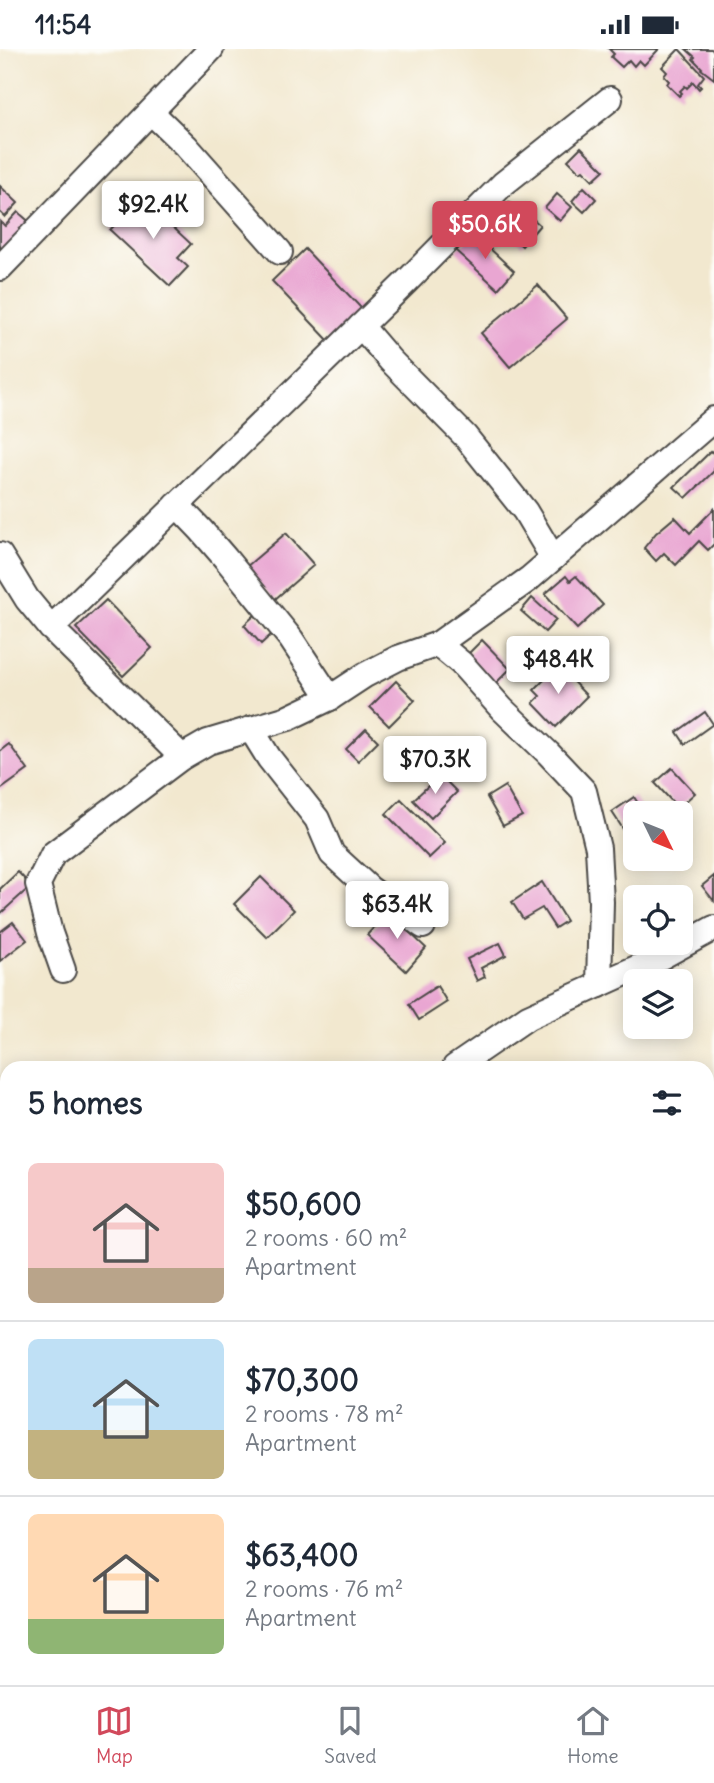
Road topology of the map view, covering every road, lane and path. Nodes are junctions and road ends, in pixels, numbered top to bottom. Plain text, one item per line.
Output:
1 (211, 49) edge
2 (610, 99) dead end
3 (151, 111) junction
4 (279, 252) dead end
5 (0, 268) edge
6 (361, 326) junction
7 (714, 419) edge
8 (177, 505) junction
9 (0, 555) edge
10 (553, 558) junction
11 (51, 628) junction
12 (438, 644) junction
13 (330, 698) junction
14 (251, 729) junction
15 (182, 757) junction
16 (423, 926) dead end
17 (714, 928) edge
18 (63, 970) dead end
19 (599, 985) junction
20 (464, 1061) edge

1 - 3 street
2 - 6 street
3 - 4 street
3 - 5 street
6 - 8 street
6 - 10 street
7 - 10 street
8 - 11 street
8 - 13 street
9 - 11 street
10 - 12 street
11 - 15 street
12 - 13 street
12 - 19 street
13 - 14 street
14 - 15 street
14 - 16 street
15 - 18 street
17 - 19 street
19 - 20 street

